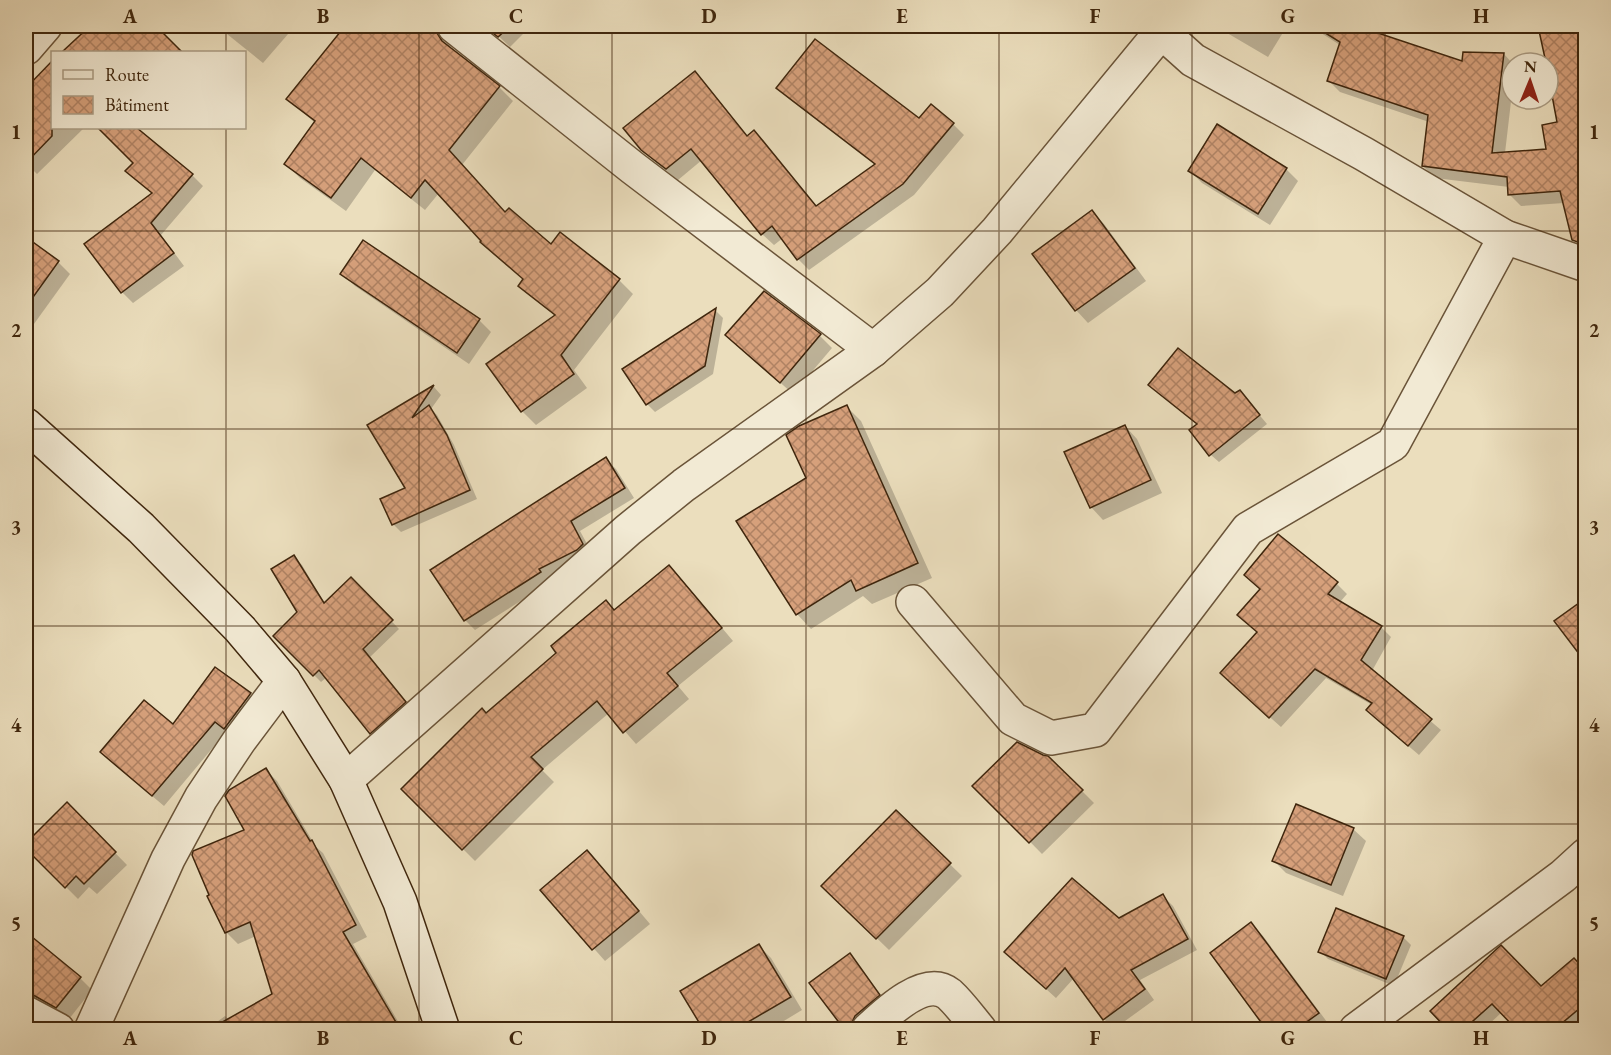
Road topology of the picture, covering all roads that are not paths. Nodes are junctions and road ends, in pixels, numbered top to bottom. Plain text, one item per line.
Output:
1 (45, 26) edge
2 (454, 26) edge
3 (1161, 27) edge
4 (26, 48) edge
5 (1504, 237) junction
6 (1586, 265) edge
7 (873, 350) junction
8 (26, 424) edge
9 (913, 602) dead end
10 (284, 681) junction
11 (346, 780) junction
12 (1586, 855) edge
13 (26, 1013) edge
14 (58, 1029) edge
15 (91, 1029) edge
16 (443, 1029) edge
17 (868, 1029) edge
18 (980, 1029) edge
19 (1356, 1029) edge

1 - 4 street
2 - 7 street
3 - 5 street
3 - 7 street
5 - 6 street
5 - 9 street
7 - 11 street
8 - 10 street
10 - 11 street
10 - 15 street
11 - 16 street
12 - 19 street
13 - 14 street
17 - 18 street

